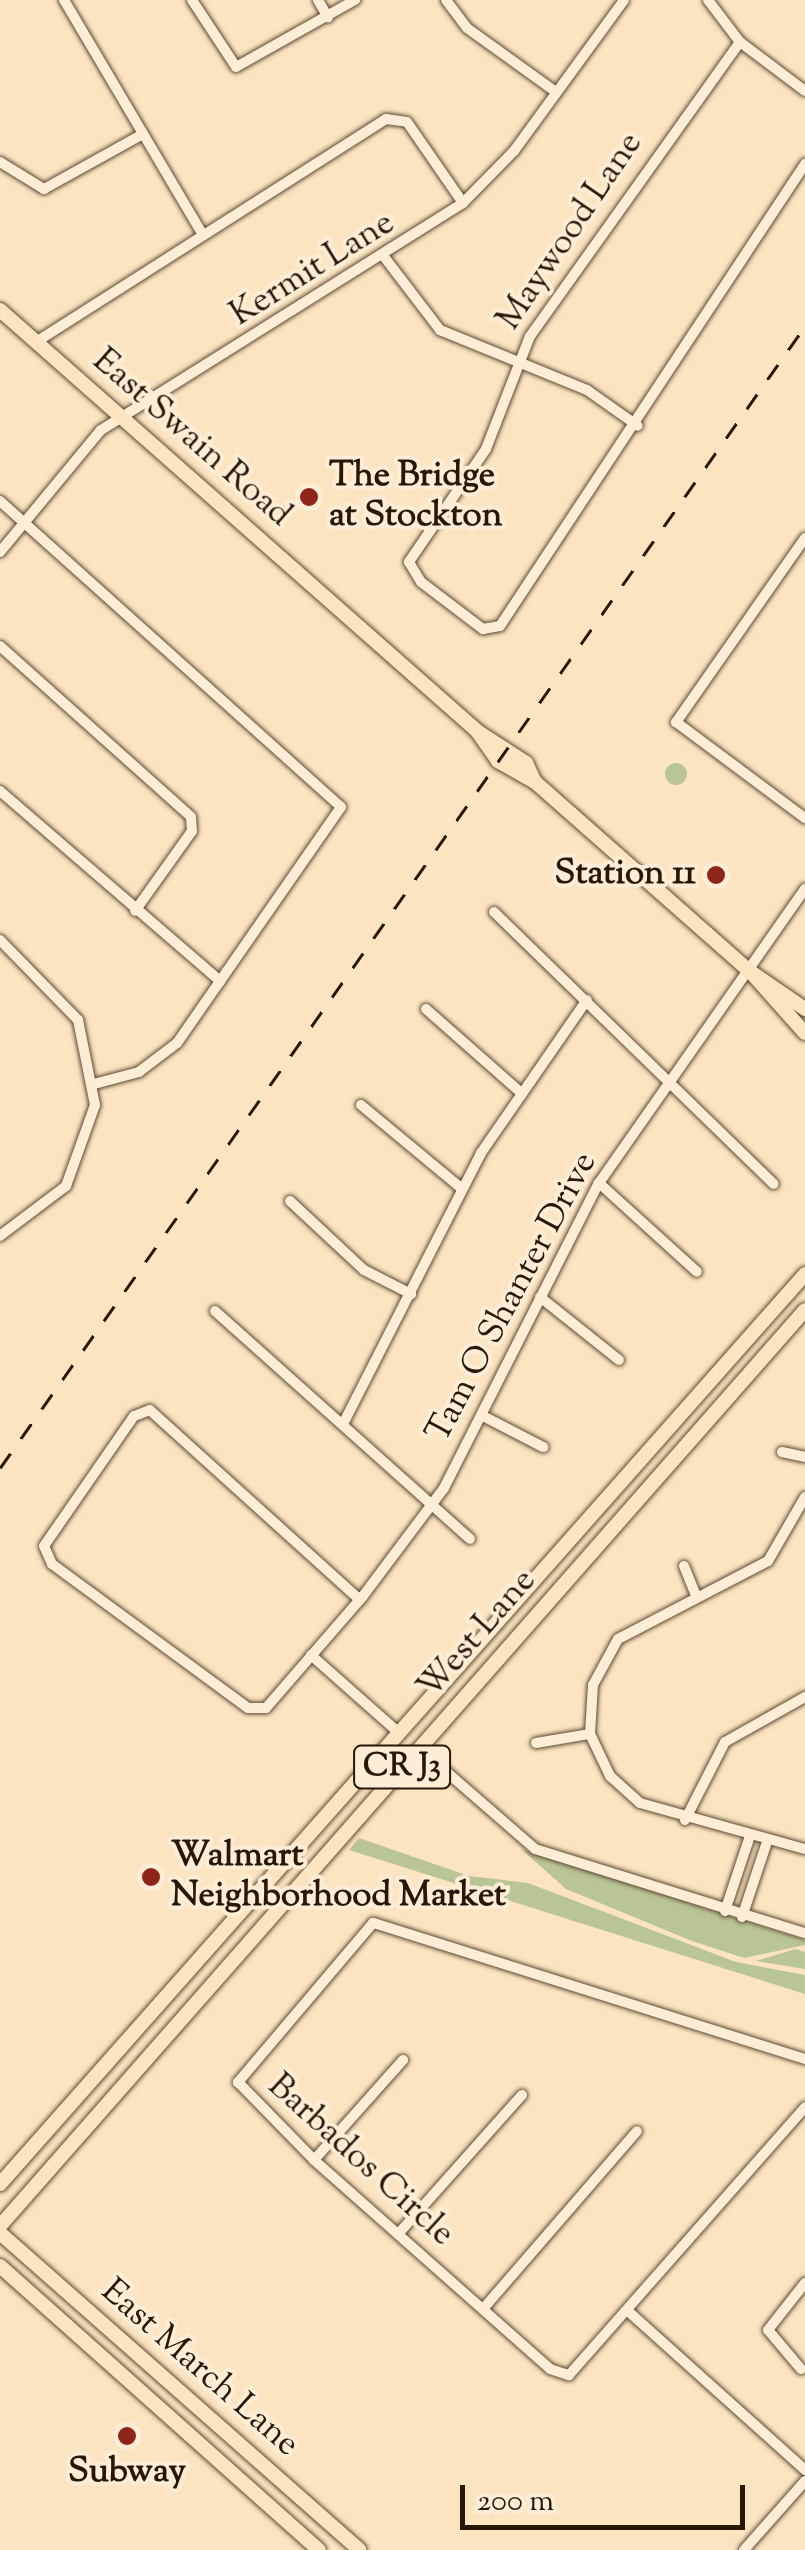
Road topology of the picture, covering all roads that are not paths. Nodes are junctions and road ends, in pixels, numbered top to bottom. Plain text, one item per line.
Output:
1 (64, 0) edge
2 (192, 0) edge
3 (318, 0) edge
4 (355, 0) edge
5 (446, 0) edge
6 (624, 0) edge
7 (708, 0) edge
8 (328, 17) junction
9 (740, 42) junction
10 (805, 91) edge
11 (556, 92) junction
12 (143, 134) junction
13 (0, 162) edge
14 (805, 164) edge
15 (463, 203) junction
16 (202, 233) junction
17 (385, 258) junction
18 (0, 310) edge
19 (36, 342) junction
20 (519, 362) junction
21 (122, 418) junction
22 (638, 426) junction
23 (0, 500) edge
24 (25, 521) junction
25 (805, 538) edge
26 (0, 552) edge
27 (0, 646) edge
28 (0, 791) edge
29 (805, 818) edge
30 (805, 890) edge
31 (135, 911) junction
32 (494, 912) dead end
33 (0, 940) edge
34 (748, 970) junction
35 (220, 981) junction
36 (588, 1000) junction
37 (805, 1008) edge
38 (426, 1009) dead end
39 (805, 1033) edge
40 (94, 1084) junction
41 (666, 1085) junction
42 (519, 1092) junction
43 (361, 1105) dead end
44 (599, 1183) junction
45 (774, 1184) dead end
46 (462, 1189) junction
47 (290, 1202) dead end
48 (0, 1236) edge
49 (697, 1272) dead end
50 (805, 1274) edge
51 (411, 1294) junction
52 (540, 1297) junction
53 (215, 1310) dead end
54 (805, 1310) edge
55 (620, 1360) dead end
56 (484, 1416) junction
57 (343, 1424) junction
58 (543, 1447) dead end
59 (782, 1452) dead end
60 (805, 1457) edge
61 (805, 1497) edge
62 (431, 1506) junction
63 (470, 1539) dead end
64 (684, 1566) dead end
65 (696, 1596) junction
66 (360, 1600) junction
67 (311, 1655) junction
68 (805, 1697) edge
69 (398, 1732) junction
70 (590, 1734) junction
71 (536, 1743) dead end
72 (418, 1748) junction
73 (685, 1820) junction
74 (749, 1839) junction
75 (766, 1844) junction
76 (805, 1849) edge
77 (725, 1911) junction
78 (742, 1917) junction
79 (805, 1933) edge
80 (805, 2059) edge
81 (403, 2060) dead end
82 (522, 2095) dead end
83 (805, 2107) edge
84 (638, 2131) dead end
85 (314, 2160) junction
86 (0, 2184) edge
87 (0, 2230) edge
88 (399, 2234) junction
89 (0, 2266) edge
90 (805, 2283) edge
91 (483, 2309) junction
92 (630, 2312) junction
93 (801, 2369) dead end
94 (805, 2470) edge
95 (805, 2480) edge
96 (320, 2550) edge
97 (359, 2550) edge
98 (744, 2550) edge

1 - 12 street
2 - 8 street
3 - 8 street
4 - 8 street
5 - 11 street
6 - 11 street, Kermit Lane
7 - 9 street
9 - 10 street
9 - 20 street, Maywood Lane
11 - 15 street, Kermit Lane
12 - 13 street
12 - 16 street
14 - 22 street
15 - 16 street
15 - 17 street, Kermit Lane
16 - 19 street
17 - 20 street
17 - 21 street, Kermit Lane
18 - 19 main road, East Swain Road
19 - 21 main road, East Swain Road
20 - 22 street
20 - 22 street, Maywood Lane
21 - 24 street, Kermit Lane
21 - 34 main road, East Swain Road
23 - 24 street
24 - 26 street, Kermit Lane
24 - 35 street
25 - 29 street
27 - 31 street
28 - 31 street
30 - 34 street, Tam O Shanter Drive
31 - 35 street
32 - 36 street
33 - 40 street
34 - 37 main road, East Swain Road
34 - 39 main road, East Swain Road
34 - 41 street, Tam O Shanter Drive
35 - 40 street
36 - 41 street
36 - 42 street
38 - 42 street
40 - 48 street
41 - 44 street, Tam O Shanter Drive
41 - 45 street
42 - 46 street
43 - 46 street
44 - 49 street
44 - 52 street, Tam O Shanter Drive
46 - 51 street
47 - 51 street
50 - 69 main road, West Lane / CR J3
51 - 57 street
52 - 55 street
52 - 56 street, Tam O Shanter Drive
53 - 57 street
54 - 72 main road, West Lane / CR J3
56 - 58 street
56 - 62 street, Tam O Shanter Drive
57 - 62 street
59 - 60 street
61 - 65 street
62 - 63 street
62 - 66 street, Tam O Shanter Drive
64 - 65 street
65 - 70 street
66 - 67 street, Tam O Shanter Drive
66 - 67 street, Tam O Shanter Drive
67 - 69 street
68 - 73 street
69 - 86 main road, West Lane / CR J3
70 - 71 street
70 - 73 street
72 - 77 street
72 - 87 main road, West Lane / CR J3
73 - 74 street
74 - 75 street
74 - 77 street
75 - 76 street
75 - 78 street
77 - 78 street
78 - 79 street
80 - 85 street, Barbados Circle
81 - 85 street
82 - 88 street
83 - 92 street, Barbados Circle
84 - 91 street
85 - 88 street, Barbados Circle
87 - 97 main road, East March Lane
88 - 91 street, Barbados Circle
89 - 96 main road, East March Lane
90 - 93 street
91 - 92 street, Barbados Circle
92 - 94 street
95 - 98 street

